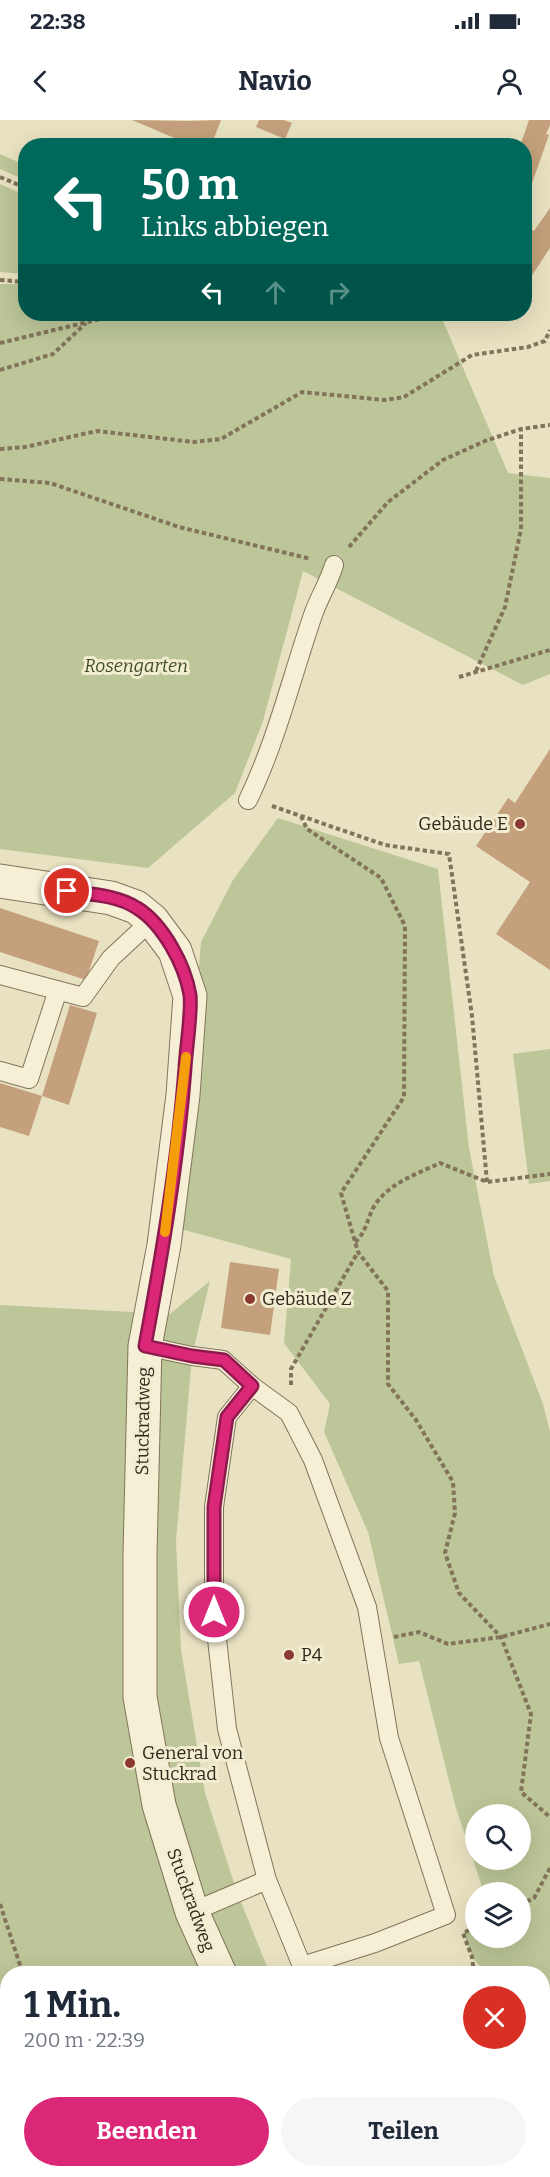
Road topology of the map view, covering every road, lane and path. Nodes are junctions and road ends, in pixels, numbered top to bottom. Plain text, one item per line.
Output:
1 (0, 177) edge
2 (18, 185) edge
3 (0, 280) edge
4 (18, 281) edge
5 (91, 321) edge
6 (87, 322) junction
7 (550, 330) edge
8 (0, 343) edge
9 (0, 370) edge
10 (550, 425) edge
11 (521, 429) junction
12 (0, 449) edge
13 (0, 479) edge
14 (334, 565) junction
15 (550, 650) edge
16 (476, 671) junction
17 (459, 676) dead end
18 (248, 800) joint
19 (301, 816) junction
20 (0, 881) edge
21 (152, 920) junction
22 (0, 975) edge
23 (57, 990) junction
24 (0, 1071) edge
25 (550, 1174) edge
26 (487, 1182) junction
27 (355, 1242) junction
28 (358, 1252) junction
29 (145, 1346) junction
30 (252, 1386) junction
31 (289, 1413) junction
32 (550, 1624) edge
33 (501, 1637) junction
34 (373, 1642) junction
35 (550, 1817) edge
36 (550, 1868) edge
37 (267, 1880) junction
38 (531, 1900) edge
39 (0, 1905) edge
40 (192, 1912) junction
41 (469, 1948) edge
42 (20, 1966) edge
43 (216, 1966) edge
44 (473, 1966) edge

1 - 2 path
3 - 4 path
5 - 6 path
6 - 8 path
6 - 9 path
7 - 12 path
10 - 11 path
11 - 14 path
11 - 16 path
13 - 14 path
14 - 18 lane
15 - 16 path
16 - 17 path
18 - 19 path
19 - 26 path
19 - 27 path
20 - 21 street, Stuckradweg
21 - 23 lane
21 - 29 street, Stuckradweg
22 - 23 lane
23 - 24 lane
25 - 26 path
26 - 27 path
27 - 28 path
28 - 31 path
28 - 33 path
29 - 30 lane
29 - 40 street, Stuckradweg
30 - 31 lane
30 - 37 lane
31 - 34 lane
32 - 33 path
33 - 34 path
33 - 35 path
34 - 37 lane
36 - 38 path
37 - 40 lane
39 - 42 path
40 - 43 street, Stuckradweg
41 - 44 path

